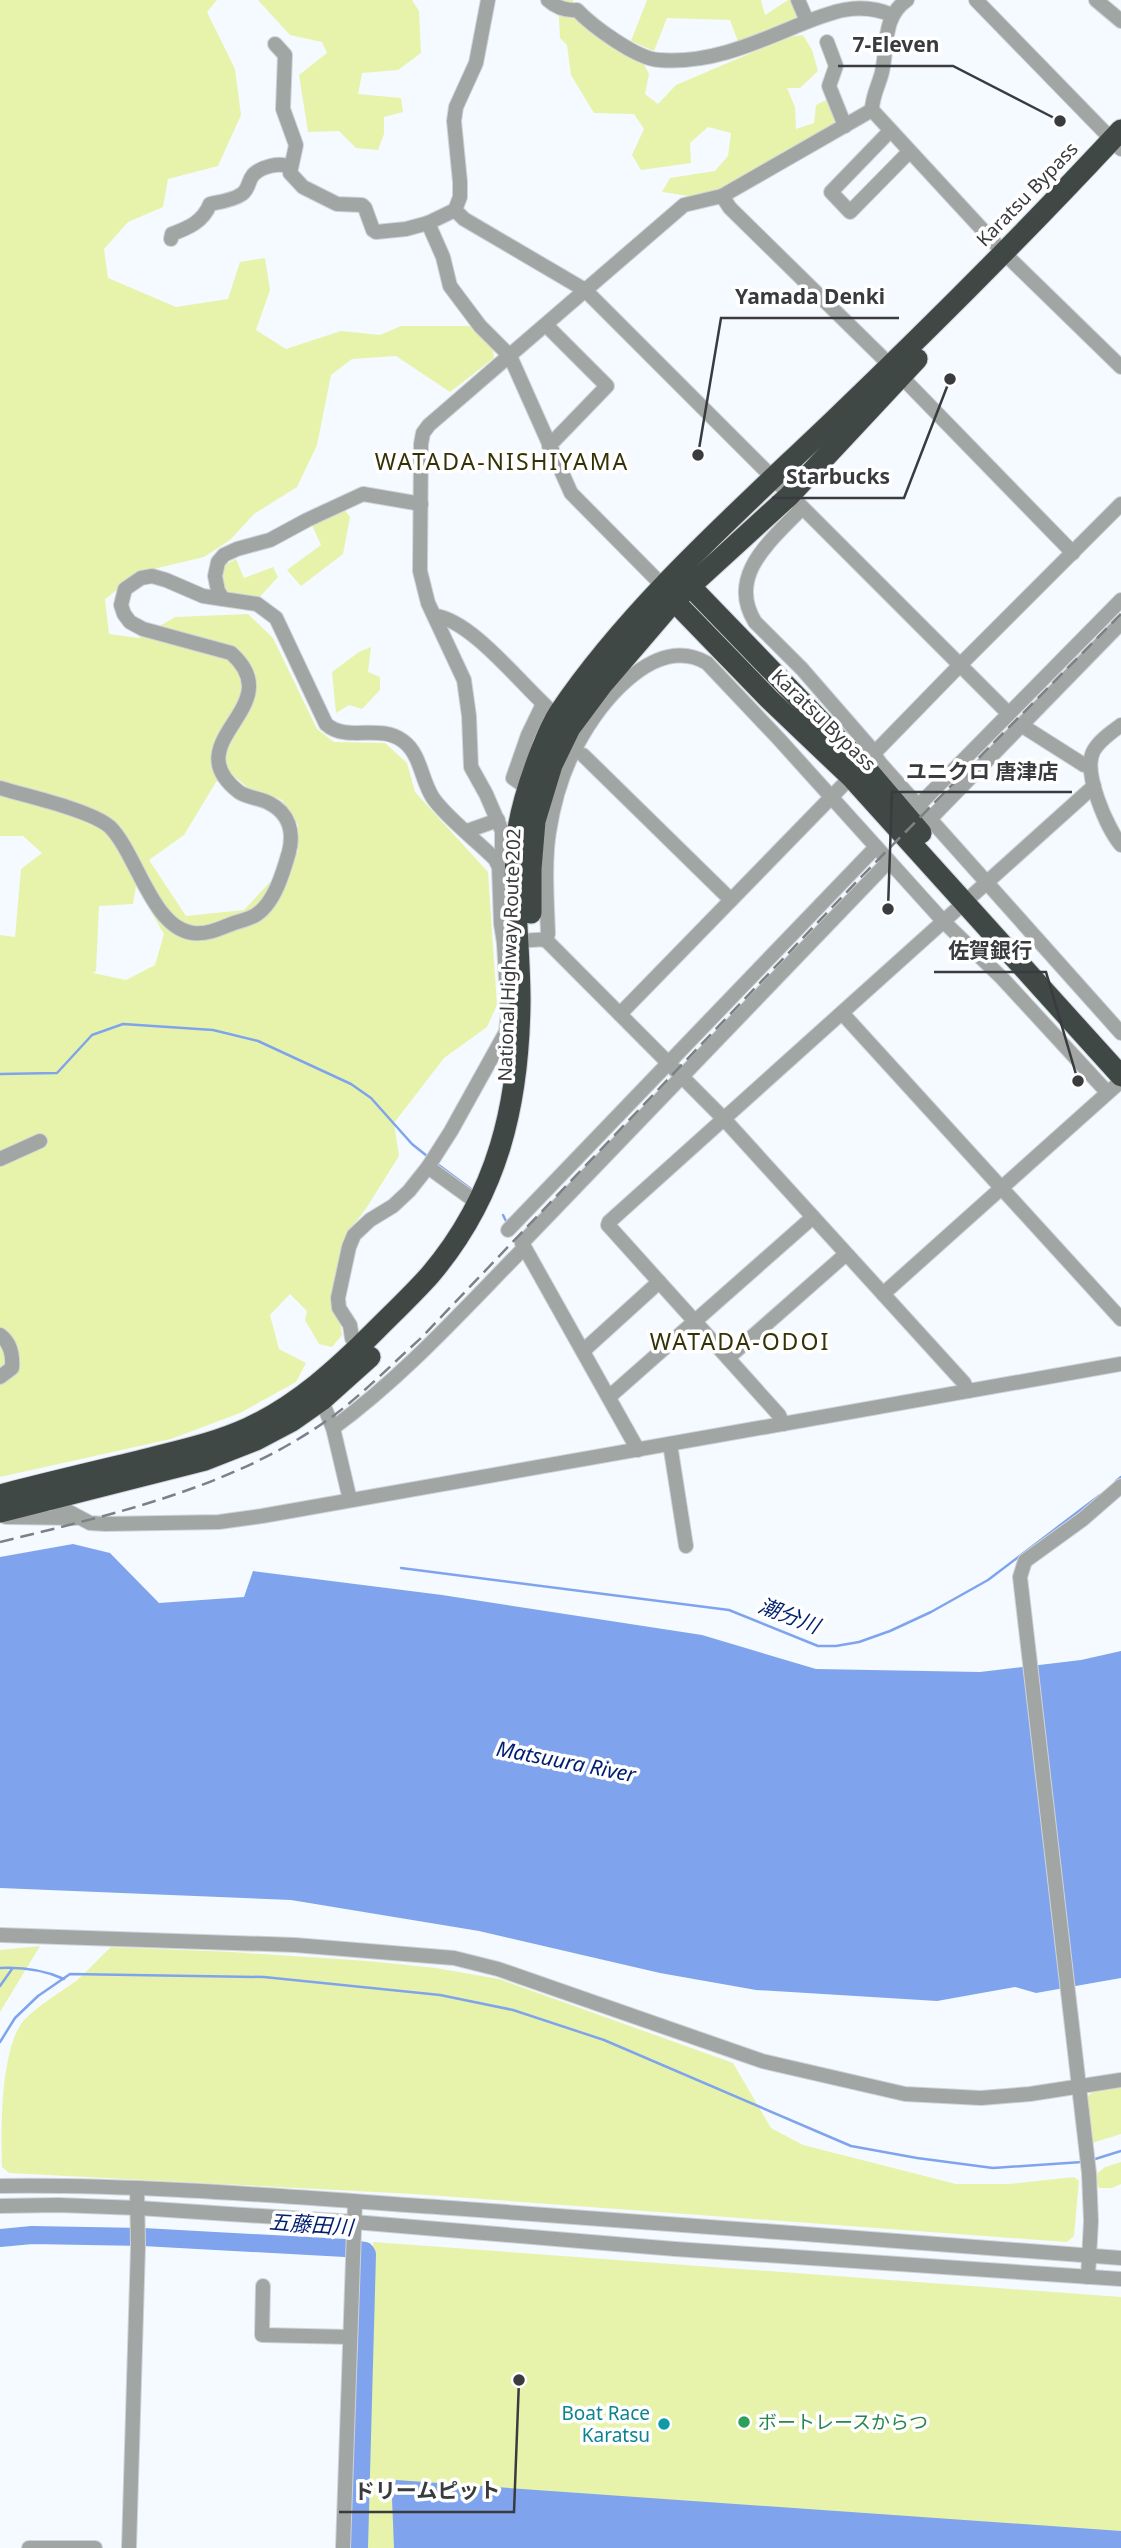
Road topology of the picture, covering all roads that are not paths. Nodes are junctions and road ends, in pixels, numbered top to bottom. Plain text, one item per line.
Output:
1 (488, 0) edge
2 (548, 0) edge
3 (797, 0) edge
4 (906, 0) edge
5 (976, 0) edge
6 (1096, 0) edge
7 (846, 4) edge
8 (578, 5) edge
9 (892, 15) junction
10 (807, 21) junction
11 (1121, 21) edge
12 (827, 42) dead end
13 (275, 44) dead end
14 (872, 110) junction
15 (845, 126) junction
16 (890, 131) junction
17 (1119, 142) edge
18 (909, 152) junction
19 (290, 167) junction
20 (722, 196) junction
21 (455, 210) junction
22 (428, 223) junction
23 (171, 239) dead end
24 (1008, 256) junction
25 (585, 290) junction
26 (547, 325) junction
27 (510, 356) junction
28 (1121, 367) edge
29 (896, 371) junction
30 (550, 446) junction
31 (773, 479) junction
32 (795, 502) junction
33 (421, 504) junction
34 (1121, 504) edge
35 (1070, 550) junction
36 (690, 586) junction
37 (670, 593) junction
38 (223, 599) junction
39 (1121, 600) edge
40 (435, 616) junction
41 (1121, 623) edge
42 (639, 657) junction
43 (960, 665) junction
44 (1009, 713) junction
45 (555, 724) junction
46 (1021, 724) junction
47 (1121, 725) edge
48 (583, 755) dead end
49 (1090, 764) junction
50 (864, 766) junction
51 (1094, 786) junction
52 (0, 788) edge
53 (832, 798) junction
54 (919, 805) junction
55 (931, 818) junction
56 (498, 820) junction
57 (467, 831) junction
58 (1121, 845) edge
59 (876, 847) junction
60 (889, 861) junction
61 (499, 867) junction
62 (975, 892) junction
63 (731, 901) junction
64 (944, 922) junction
65 (525, 941) junction
66 (842, 1013) junction
67 (620, 1014) junction
68 (1118, 1023) edge
69 (512, 1034) junction
70 (1121, 1056) edge
71 (668, 1063) junction
72 (681, 1076) junction
73 (1121, 1078) edge
74 (1107, 1093) junction
75 (724, 1119) junction
76 (40, 1141) dead end
77 (0, 1159) edge
78 (428, 1167) junction
79 (1001, 1188) junction
80 (479, 1204) junction
81 (813, 1217) junction
82 (508, 1230) dead end
83 (523, 1249) junction
84 (846, 1254) junction
85 (659, 1282) junction
86 (883, 1294) junction
87 (1121, 1319) edge
88 (696, 1322) junction
89 (0, 1335) edge
90 (357, 1349) junction
91 (583, 1351) junction
92 (728, 1358) junction
93 (1121, 1364) edge
94 (0, 1377) edge
95 (968, 1391) junction
96 (319, 1393) junction
97 (609, 1397) junction
98 (783, 1424) junction
99 (332, 1428) junction
100 (670, 1444) junction
101 (638, 1450) junction
102 (1121, 1486) edge
103 (5, 1493) edge
104 (50, 1500) junction
105 (350, 1500) junction
106 (0, 1512) edge
107 (0, 1517) edge
108 (81, 1518) junction
109 (686, 1546) dead end
110 (0, 1935) edge
111 (1121, 2080) edge
112 (1079, 2084) junction
113 (2, 2186) edge
114 (137, 2188) junction
115 (355, 2202) junction
116 (2, 2206) edge
117 (138, 2208) junction
118 (354, 2222) junction
119 (1089, 2256) junction
120 (1121, 2259) edge
121 (1088, 2277) junction
122 (1121, 2279) edge
123 (263, 2286) dead end
124 (350, 2337) junction
125 (29, 2548) edge
126 (94, 2548) edge
127 (129, 2548) edge
128 (343, 2548) edge

1 - 21 street
2 - 8 street
3 - 10 street
4 - 9 street
5 - 17 street
6 - 11 street
7 - 9 street
7 - 10 street
8 - 10 street
9 - 14 street
12 - 15 street
13 - 19 street
14 - 15 street
14 - 16 street
15 - 20 street
16 - 18 street
16 - 18 street
17 - 24 highway, Karatsu Bypass
18 - 24 street
19 - 22 street
19 - 23 street
20 - 25 street
20 - 29 street
21 - 22 street
21 - 25 street
22 - 27 street
24 - 28 street
24 - 29 highway, Karatsu Bypass
25 - 26 street
25 - 31 street
26 - 27 street
26 - 30 street
27 - 30 street
27 - 33 street
29 - 31 highway, Karatsu Bypass
29 - 32 highway, Karatsu Bypass
29 - 35 street
30 - 37 street
31 - 32 street
31 - 37 highway, Karatsu Bypass
32 - 36 highway, Karatsu Bypass
32 - 43 street
32 - 50 street
33 - 38 street
33 - 40 street
34 - 35 street
35 - 43 street
36 - 37 highway
36 - 50 highway, Karatsu Bypass
37 - 42 highway, National Highway Route 202
37 - 45 highway, National Highway Route 202
37 - 50 highway, Karatsu Bypass
38 - 52 street
38 - 57 street
39 - 44 street
40 - 45 street
40 - 56 street
41 - 46 street
42 - 45 highway, National Highway Route 202
42 - 53 street
43 - 44 street
43 - 50 street
44 - 54 street
45 - 65 highway, National Highway Route 202
45 - 65 highway, National Highway Route 202
46 - 49 street
46 - 55 street
47 - 49 street
48 - 63 street
49 - 51 street
50 - 53 street
50 - 54 street
50 - 62 highway, Karatsu Bypass
51 - 58 street
51 - 62 street
53 - 59 street
53 - 63 street
54 - 55 street
55 - 62 street
56 - 57 street
56 - 61 street
57 - 61 street
59 - 60 street
59 - 71 street
60 - 64 street
60 - 72 street
61 - 65 street
62 - 64 street
62 - 68 street
62 - 70 highway, Karatsu Bypass
62 - 73 highway, Karatsu Bypass
63 - 67 street
64 - 66 street
64 - 74 street
65 - 67 street
65 - 69 highway, National Highway Route 202
65 - 96 highway, National Highway Route 202
66 - 75 street
66 - 79 street
67 - 71 street
69 - 78 street
69 - 80 highway, National Highway Route 202
71 - 72 street
71 - 82 street
72 - 75 street
72 - 83 street
73 - 74 street
74 - 79 street
75 - 81 street
75 - 85 street
76 - 77 street
78 - 80 street
78 - 90 street
79 - 86 street
79 - 87 street
80 - 90 highway, National Highway Route 202
81 - 84 street
81 - 88 street
83 - 91 street
83 - 99 street
84 - 86 street
84 - 92 street
85 - 88 street
85 - 91 street
86 - 95 street
88 - 92 street
88 - 97 street
89 - 94 street
90 - 96 highway, National Highway Route 202
91 - 97 street
92 - 98 street
93 - 95 street
95 - 98 street
96 - 99 street
96 - 103 highway, National Highway Route 202
96 - 104 highway, National Highway Route 202
97 - 101 street
98 - 100 street
99 - 105 street
100 - 101 street
100 - 109 street
101 - 105 street
102 - 112 street
103 - 104 street
104 - 106 highway, National Highway Route 202
104 - 108 street
105 - 108 street
107 - 108 street
110 - 112 street
111 - 112 street
112 - 119 street
113 - 114 street
114 - 115 street
114 - 117 street
115 - 118 street
115 - 119 street
116 - 117 street
117 - 118 street
117 - 127 street
118 - 121 street
118 - 124 street
119 - 120 street
119 - 121 street
121 - 122 street
123 - 124 street
124 - 128 street
125 - 126 street

